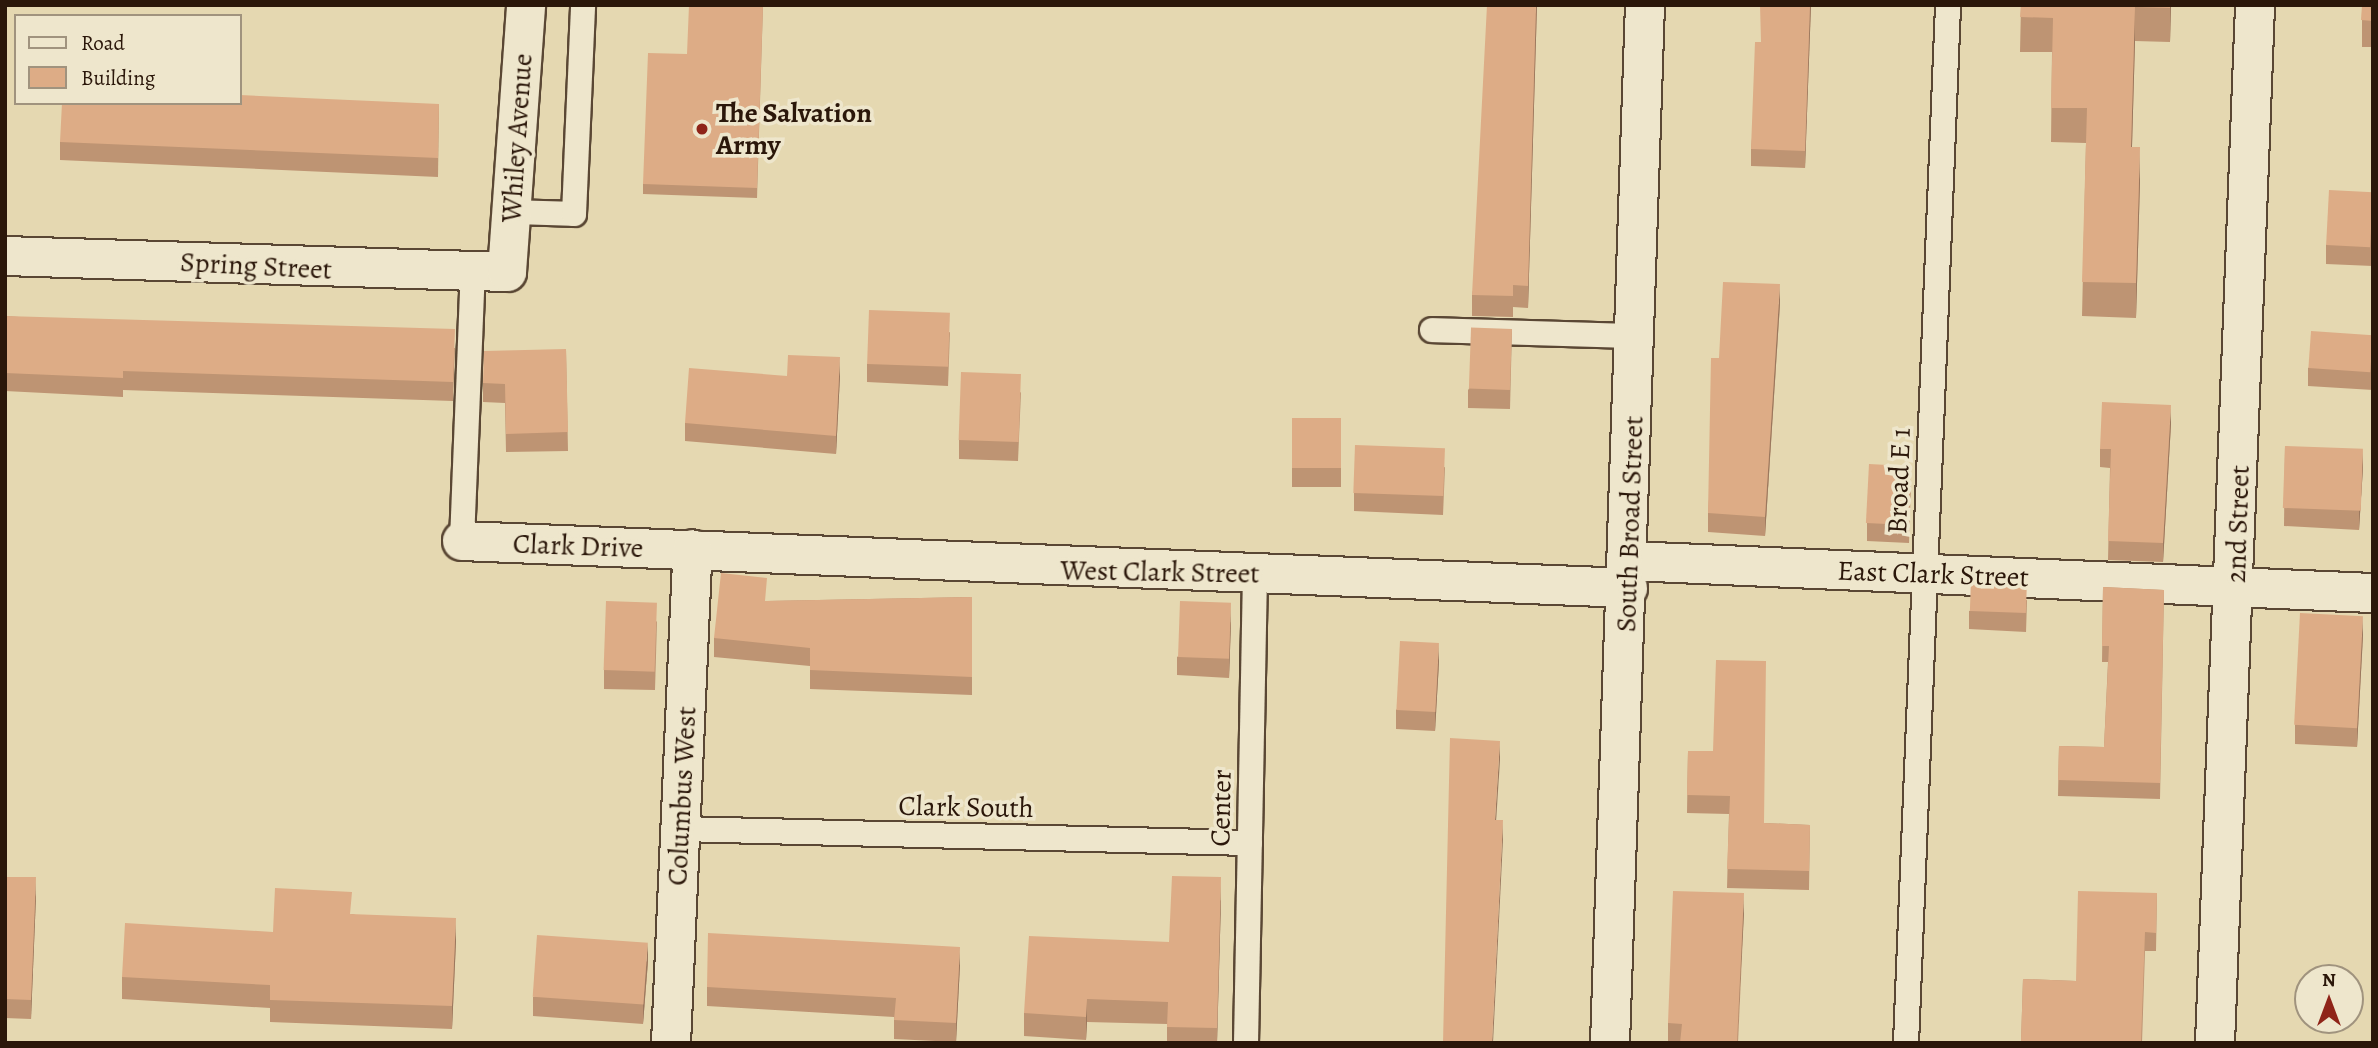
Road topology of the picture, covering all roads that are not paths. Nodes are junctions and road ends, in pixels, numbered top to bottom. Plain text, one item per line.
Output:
1 (526, 5) edge
2 (583, 5) edge
3 (1645, 5) edge
4 (1948, 5) edge
5 (2255, 5) edge
6 (512, 212) junction
7 (5, 256) edge
8 (490, 272) junction
9 (1432, 330) dead end
10 (1636, 336) junction
11 (462, 541) joint
12 (693, 550) junction
13 (1924, 573) junction
14 (1255, 574) junction
15 (1629, 574) junction
16 (2235, 587) junction
17 (2373, 593) edge
18 (680, 829) junction
19 (1250, 843) junction
20 (671, 1043) edge
21 (1246, 1043) edge
22 (1610, 1043) edge
23 (1906, 1043) edge
24 (2215, 1043) edge

1 - 6 street, Whiley Avenue
2 - 6 lane
3 - 10 street, South Broad Street
4 - 13 lane, Broad E 1
5 - 16 street, 2nd Street
6 - 8 street, Whiley Avenue
7 - 8 street, Spring Street
8 - 11 lane
9 - 10 lane
10 - 15 street, South Broad Street
11 - 12 street, Clark Drive
12 - 14 street, West Clark Street
12 - 18 street, Columbus West
13 - 15 street, East Clark Street
13 - 16 street, East Clark Street
13 - 23 lane, Broad E 1
14 - 15 street, West Clark Street
14 - 19 lane, Center
15 - 22 street, South Broad Street
16 - 17 street, East Clark Street
16 - 24 street, 2nd Street
18 - 19 lane, Clark South
18 - 20 street, Columbus West
19 - 21 lane, Center

